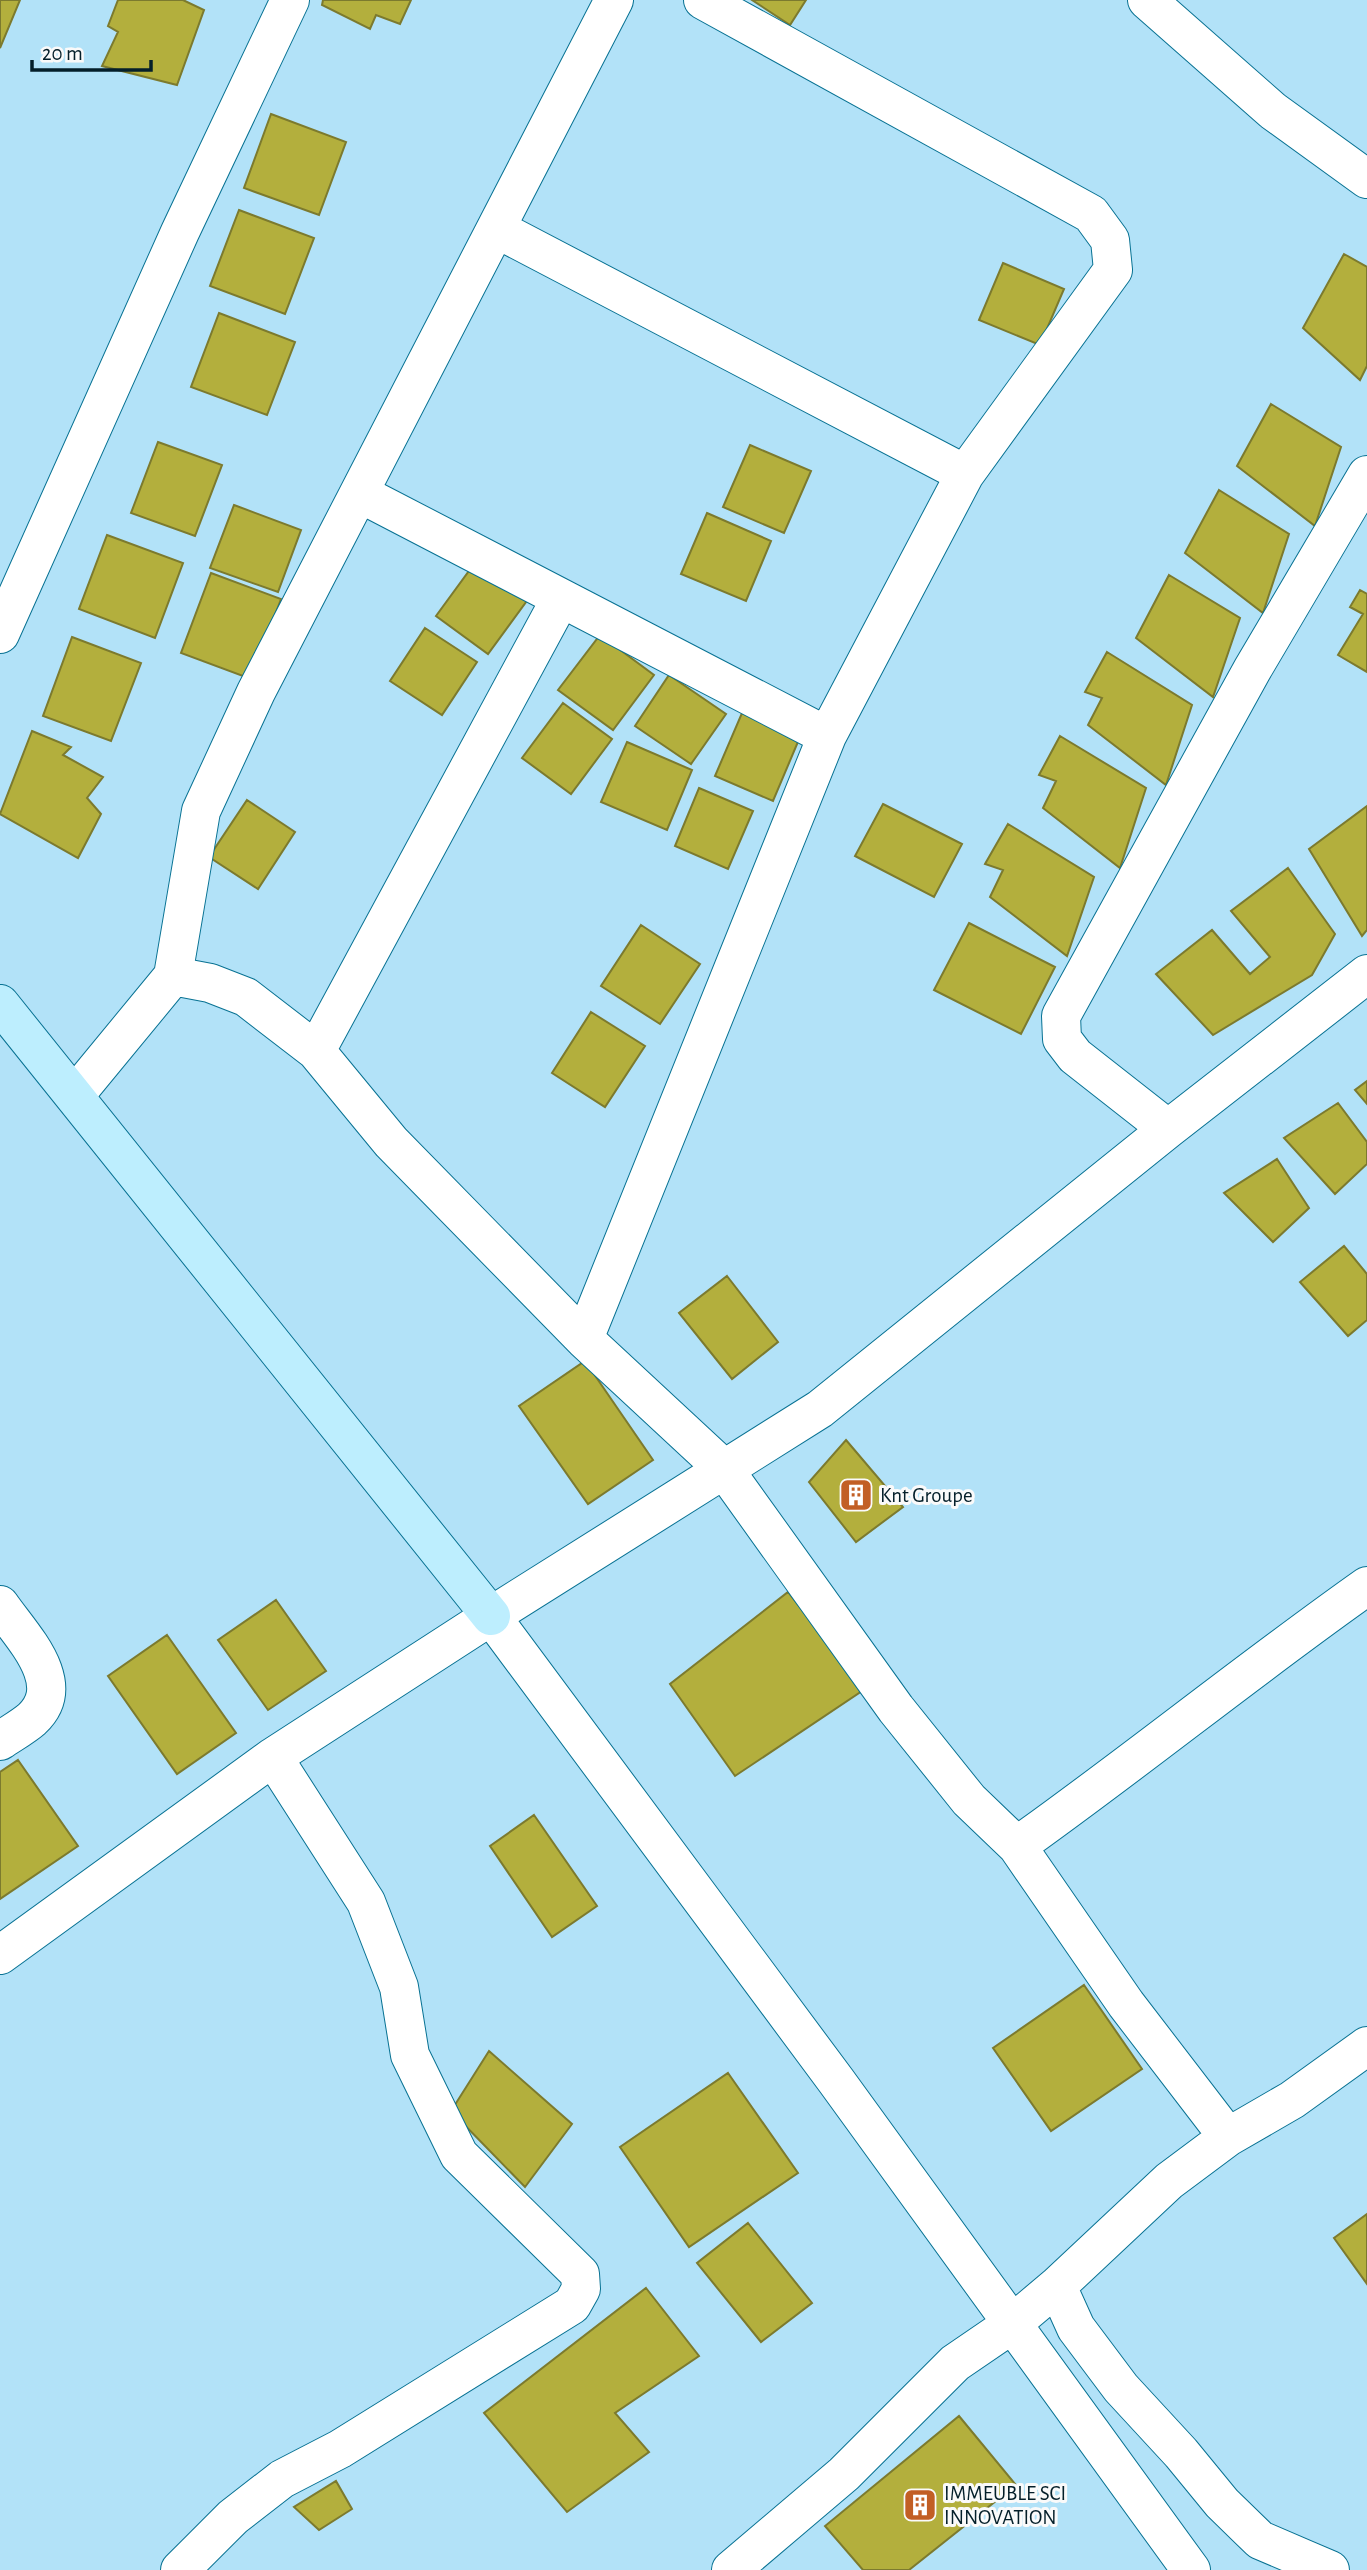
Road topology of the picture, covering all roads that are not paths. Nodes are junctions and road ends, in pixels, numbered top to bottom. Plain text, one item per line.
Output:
1 (290, 0) edge
2 (614, 0) edge
3 (703, 0) edge
4 (1147, 0) edge
5 (1367, 179) edge
6 (497, 229) junction
7 (965, 474) junction
8 (1367, 475) edge
9 (359, 493) junction
10 (561, 598) junction
11 (0, 634) edge
12 (827, 736) junction
13 (1367, 974) edge
14 (173, 976) junction
15 (0, 1004) edge
16 (316, 1051) junction
17 (75, 1095) junction
18 (1168, 1129) junction
19 (584, 1339) junction
20 (724, 1469) junction
21 (1367, 1586) edge
22 (0, 1605) edge
23 (491, 1616) junction
24 (0, 1741) edge
25 (273, 1757) junction
26 (1017, 1846) junction
27 (0, 1955) edge
28 (1367, 2046) edge
29 (1228, 2137) junction
30 (1057, 2286) junction
31 (1012, 2324) junction
32 (180, 2570) edge
33 (731, 2570) edge
34 (1191, 2570) edge
35 (1331, 2570) edge

1 - 11 street
2 - 6 street
3 - 7 street
4 - 5 street
6 - 7 street
6 - 9 street
7 - 12 street
8 - 18 street
9 - 10 street
9 - 14 street
10 - 12 street
10 - 16 street
12 - 19 street
13 - 18 street
14 - 16 street
14 - 17 street
15 - 17 street
16 - 19 street
17 - 23 street
18 - 20 street
19 - 20 street
20 - 23 street
20 - 26 street
21 - 26 street
22 - 24 street
23 - 25 street
23 - 31 street
25 - 27 street
25 - 32 street
26 - 29 street
28 - 29 street
29 - 30 street
30 - 31 street
30 - 35 street
31 - 33 street
31 - 34 street

